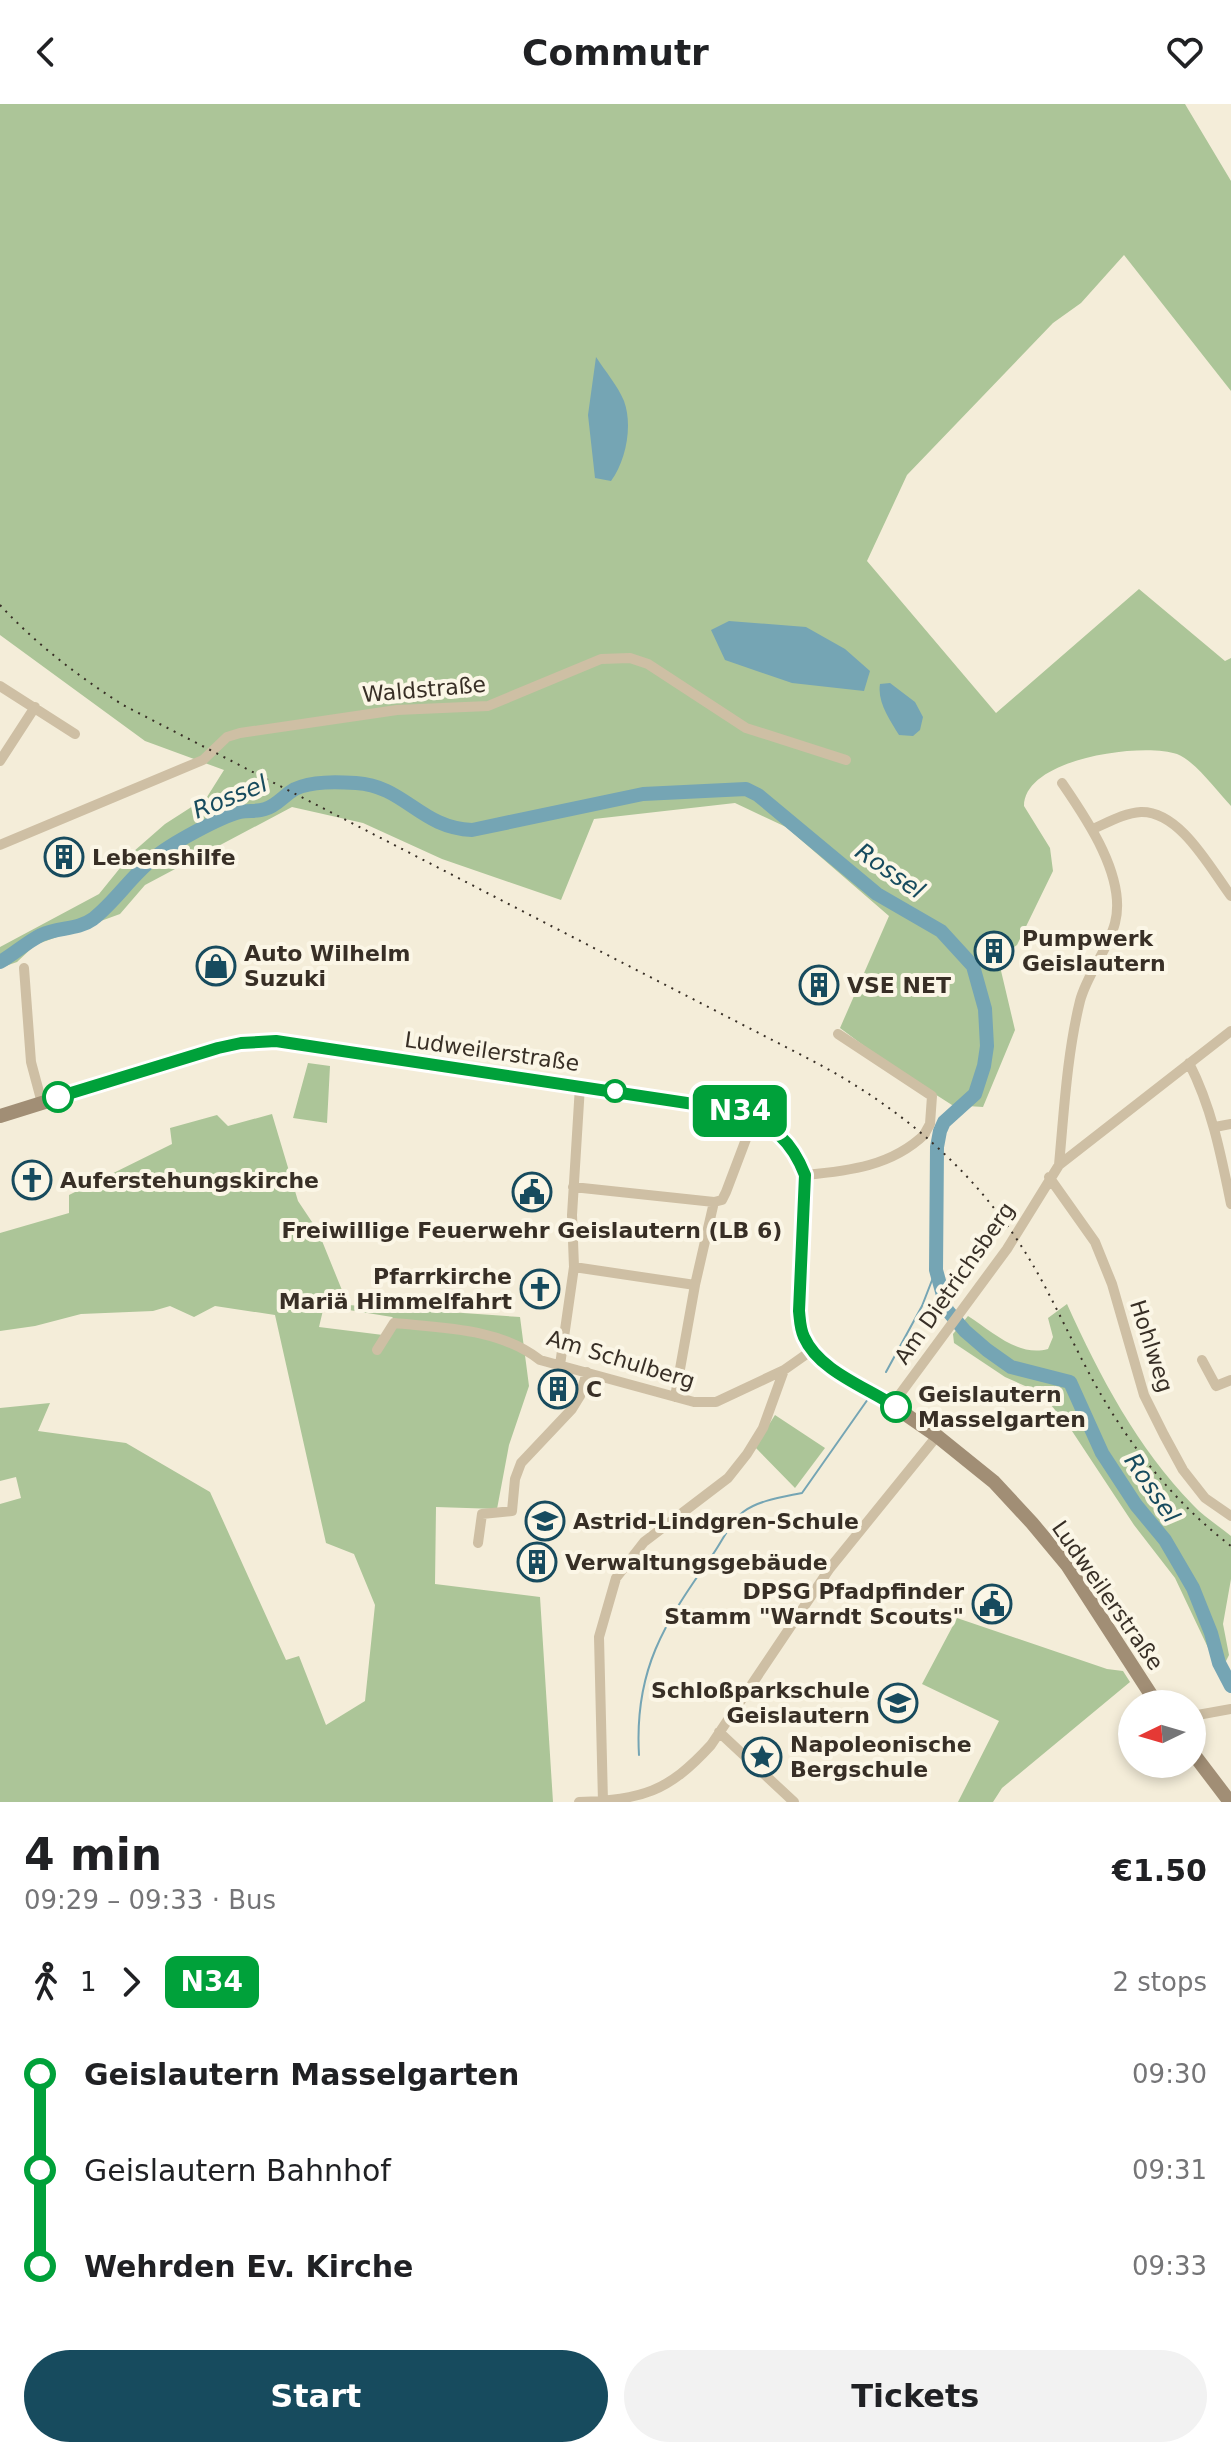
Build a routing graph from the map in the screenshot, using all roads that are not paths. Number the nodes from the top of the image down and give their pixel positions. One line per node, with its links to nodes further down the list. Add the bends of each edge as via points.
1 (0, 686): 2 (street)
2 (35, 707): 3 (street); 5 (street)
3 (75, 734)
4 (846, 760): 8 (street, Waldstraße, via 746,728 648,664 630,658 601,659 488,706 397,710 227,737 203,760)
5 (0, 761)
6 (1062, 783): 7 (street)
7 (1093, 829): 9 (street, via 1125,814 1157,813 1180,828); 20 (street, via 1115,889 1116,921 1081,998)
8 (0, 845)
9 (1231, 896)
10 (24, 968): 15 (street, via 31,1062)
11 (1231, 1031): 13 (street, Am Dietrichsberg)
12 (838, 1034): 21 (street, via 932,1096 930,1124 902,1153 883,1161)
13 (1189, 1063): 19 (street); 20 (street, Am Dietrichsberg)
14 (580, 1086): 15 (main road, Ludweilerstraße, via 263,1041 172,1060); 17 (main road, Ludweilerstraße, via 713,1106); 23 (street)
15 (42, 1103): 16 (main road, Ludweilerstraße)
16 (0, 1116)
17 (754, 1118): 21 (main road, Ludweilerstraße, via 784,1139); 24 (street, via 726,1192)
18 (1231, 1124): 19 (street)
19 (1215, 1127): 25 (street)
20 (1059, 1165): 22 (street, Am Dietrichsberg)
21 (805, 1175): 29 (main road, via 799,1311)
22 (1049, 1177): 36 (street, Am Dietrichsberg, via 1007,1249); 38 (street, Hohlweg, via 1095,1242 1144,1395 1164,1435 1205,1498)
23 (573, 1187): 24 (street); 26 (street)
24 (714, 1202): 27 (street)
25 (1231, 1204)
26 (574, 1267): 27 (street); 31 (street)
27 (695, 1285): 35 (street)
28 (377, 1350): 31 (street, Am Schulberg, via 394,1323 497,1337)
29 (811, 1351): 32 (street, Am Schulberg); 36 (main road, Ludweilerstraße)
30 (1202, 1360): 34 (street, via 1216,1386)
31 (560, 1365): 33 (street, Am Schulberg)
32 (784, 1370): 35 (street, Am Schulberg, via 716,1402); 47 (street, via 763,1428 728,1478 644,1542 616,1578 599,1637)
33 (587, 1372): 35 (street, Am Schulberg); 39 (street, via 572,1409 521,1463 512,1511 482,1514)
34 (1231, 1380)
35 (675, 1397)
36 (892, 1405): 37 (main road, Ludweilerstraße)
37 (937, 1436): 40 (main road, Ludweilerstraße, via 994,1482 1067,1565); 43 (street, via 830,1568)
38 (1231, 1516)
39 (478, 1543)
40 (1148, 1690)
41 (1231, 1709): 42 (street)
42 (1206, 1713)
43 (719, 1732): 47 (street, via 689,1768 665,1786); 48 (street)
44 (1206, 1773): 45 (main road)
45 (1224, 1800)
46 (579, 1802): 47 (street)
47 (603, 1802)
48 (794, 1802)

